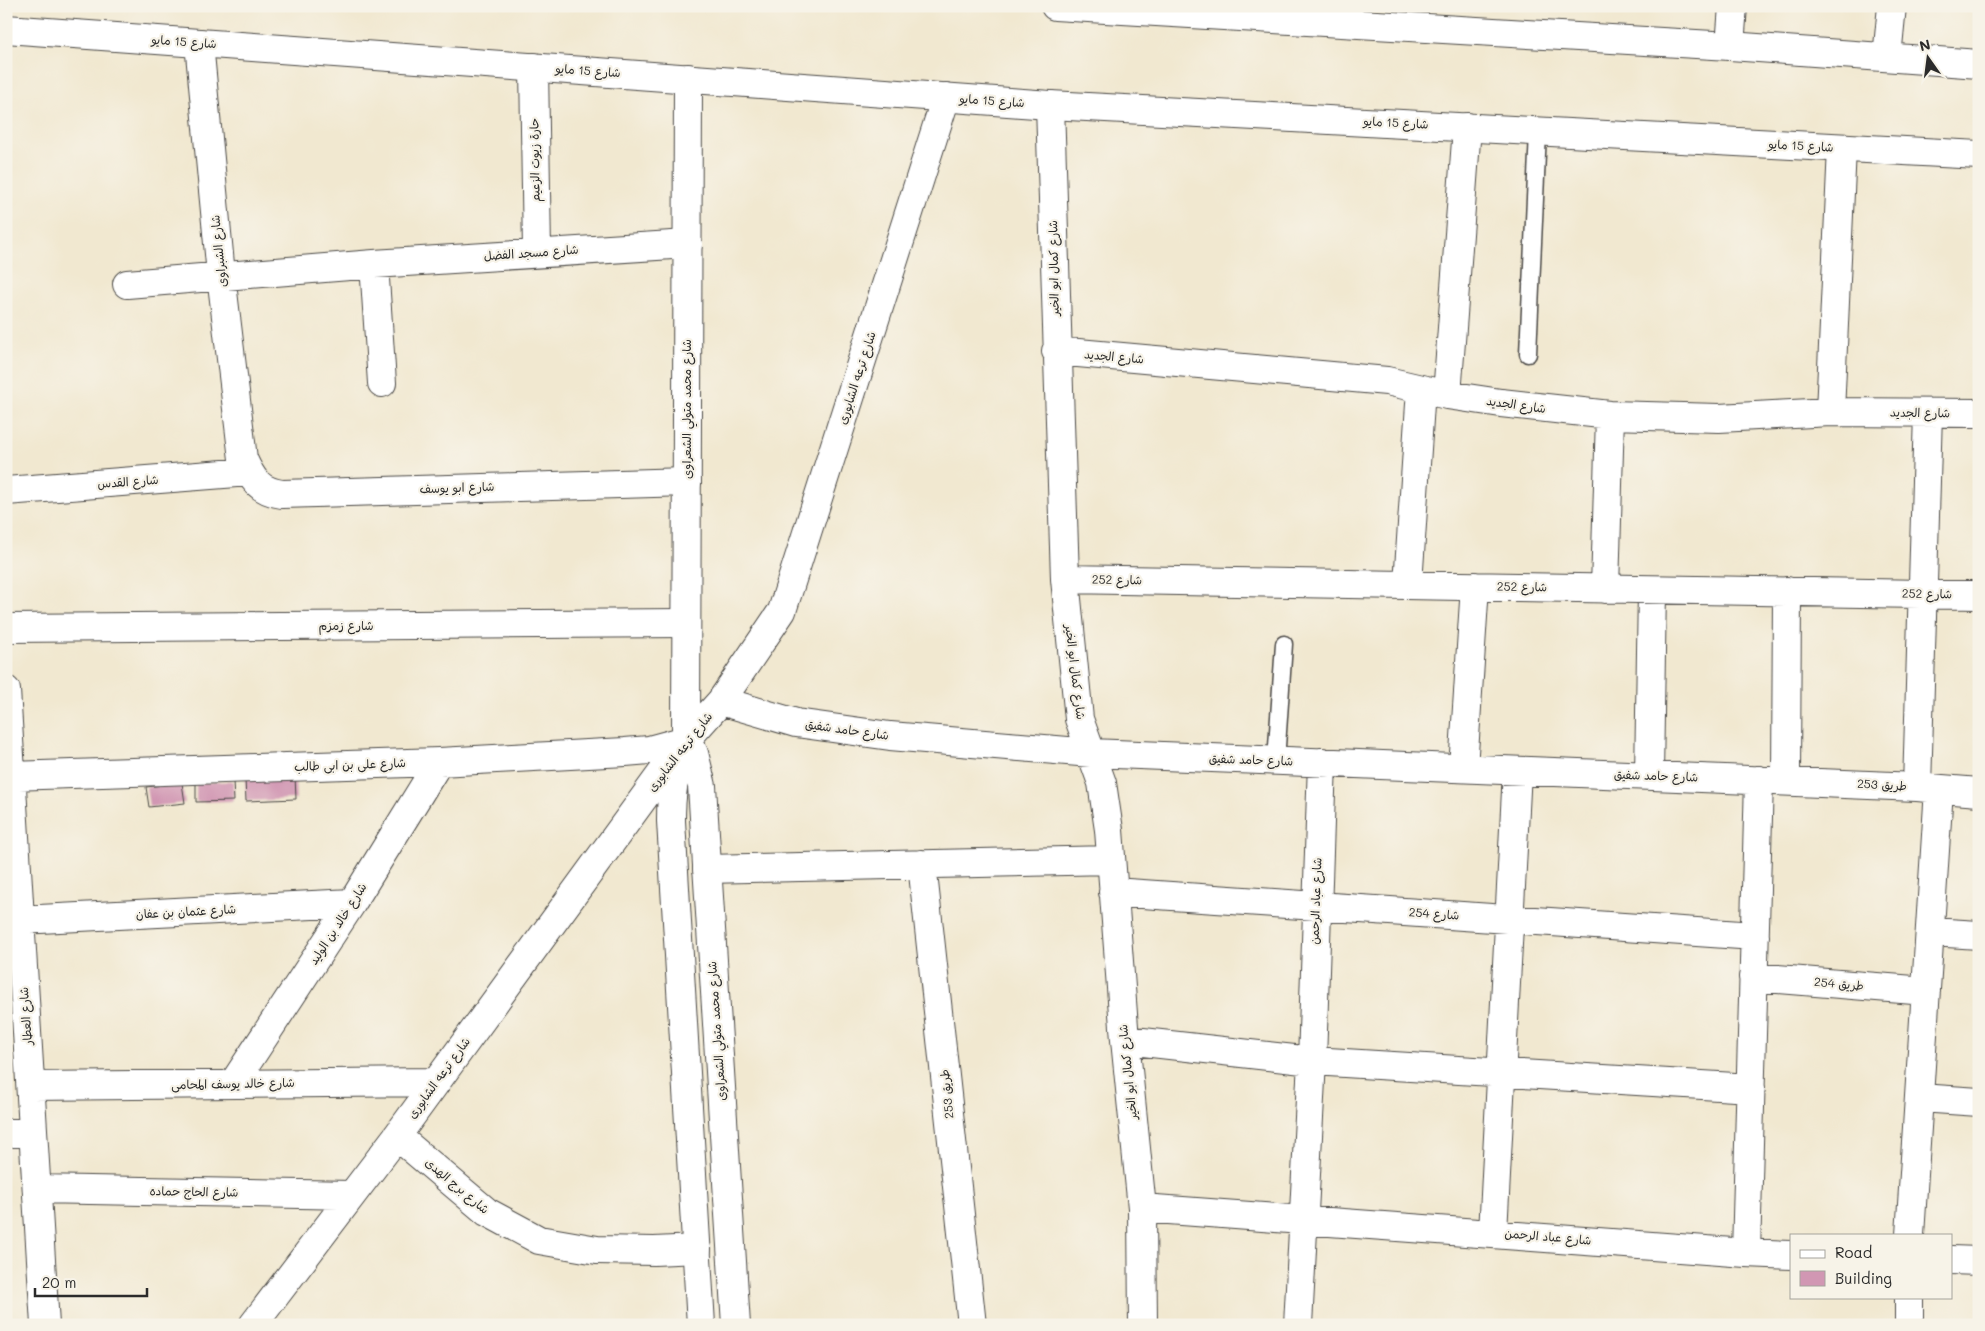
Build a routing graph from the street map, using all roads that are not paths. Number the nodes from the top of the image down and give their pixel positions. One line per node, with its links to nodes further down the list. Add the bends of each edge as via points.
1 (1055, 6): 4 (street)
2 (1733, 6): 7 (street)
3 (1892, 6): 8 (street)
4 (1271, 12): 7 (street)
5 (6, 29): 6 (street, شارع 15 مايو)
6 (199, 43): 10 (street, شارع 15 مايو); 21 (street, شارع الشبراوى)
7 (1730, 46): 8 (street)
8 (1887, 57): 9 (street)
9 (1979, 64)
10 (534, 67): 11 (street, شارع 15 مايو); 19 (street, حارة زيوت الزعيم)
11 (688, 78): 12 (street, شارع 15 مايو); 18 (street, شارع محمد متولي الشعراوى)
12 (946, 97): 13 (street, شارع 15 مايو); 47 (street, شارع ترعه الشابورى, via 782,611)
13 (1050, 105): 14 (street, شارع 15 مايو); 23 (street, شارع كمال ابو الخير)
14 (1467, 127): 15 (street, شارع 15 مايو); 27 (street)
15 (1538, 132): 16 (street, شارع 15 مايو); 24 (lane)
16 (1842, 148): 17 (street, شارع 15 مايو); 28 (street)
17 (1979, 155)
18 (688, 244): 19 (street, شارع مسجد الفضل); 33 (street, شارع محمد متولي الشعراوى)
19 (537, 252): 20 (street, شارع مسجد الفضل)
20 (374, 264): 21 (street, شارع مسجد الفضل); 25 (street)
21 (221, 275): 22 (street, شارع مسجد الفضل); 32 (street, شارع الشبراوى)
22 (127, 284)
23 (1056, 351): 26 (street, شارع الجديد, via 1387,381); 35 (street, شارع كمال ابو الخير)
24 (1528, 354)
25 (382, 383)
26 (1421, 389): 27 (street, شارع الجديد); 36 (street)
27 (1447, 395): 31 (street, شارع الجديد)
28 (1830, 412): 29 (street, شارع الجديد); 31 (street, شارع الجديد, via 1719,418)
29 (1928, 413): 30 (street, شارع الجديد); 41 (street)
30 (1979, 413)
31 (1610, 415): 38 (street)
32 (246, 466): 33 (street, شارع ابو يوسف, via 259,485 269,492 282,494); 34 (street, شارع القدس)
33 (687, 482): 43 (street, شارع محمد متولي الشعراوى)
34 (6, 491)
35 (1064, 579): 36 (street, شارع 252); 49 (street, شارع كمال ابو الخير, via 1080,719)
36 (1408, 584): 37 (street, شارع 252)
37 (1475, 586): 38 (street, شارع 252); 53 (street)
38 (1605, 589): 39 (street, شارع 252)
39 (1652, 590): 40 (street, شارع 252); 55 (street)
40 (1787, 591): 41 (street, شارع 252); 58 (street)
41 (1922, 594): 42 (street, شارع 252); 59 (street)
42 (1979, 595)
43 (686, 623): 44 (street, شارع زمزم); 48 (street, شارع محمد متولي الشعراوى)
44 (6, 628)
45 (1284, 644): 50 (lane)
46 (6, 690): 56 (street, شارع العطار)
47 (721, 701): 48 (street, شارع ترعه الشابورى); 49 (street, شارع حامد شفيق, via 796,722 890,736)
48 (686, 740): 51 (street, شارع على بن ابى طالب, via 649,750); 63 (street, شارع محمد متولي الشعراوى, via 694,753 702,786); 77 (street, شارع ترعه الشابورى); 92 (street, شارع محمد متولي الشعراوى, via 675,770 671,821)
49 (1091, 753): 50 (street, شارع حامد شفيق); 61 (street, شارع كمال ابو الخير, via 1102,783)
50 (1276, 761): 52 (street, شارع حامد شفيق)
51 (439, 762): 56 (street, شارع على بن ابى طالب); 65 (street, شارع خالد بن الوليد)
52 (1322, 762): 53 (street, شارع حامد شفيق); 66 (street, شارع عباد الرحمن)
53 (1463, 768): 54 (street, شارع حامد شفيق)
54 (1517, 770): 55 (street, شارع حامد شفيق); 68 (street)
55 (1649, 775): 57 (street, شارع حامد شفيق)
56 (12, 776): 67 (street, شارع العطار)
57 (1759, 780): 58 (street, شارع حامد شفيق); 71 (street)
58 (1786, 781): 59 (street, طريق 253)
59 (1928, 788): 60 (street, طريق 253); 69 (street)
60 (1979, 792)
61 (1111, 860): 62 (street); 64 (street, شارع كمال ابو الخير)
62 (922, 864): 63 (street); 102 (street, طريق 253)
63 (707, 869): 101 (street, شارع محمد متولي الشعراوى)
64 (1113, 892): 66 (street, شارع 254); 74 (street, شارع كمال ابو الخير)
65 (352, 903): 67 (street, شارع عثمان بن عفان); 78 (street, شارع خالد بن الوليد)
66 (1316, 906): 68 (street, شارع 254); 75 (street, شارع عباد الرحمن)
67 (20, 920): 79 (street, شارع العطار)
68 (1510, 920): 71 (street, شارع 254); 76 (street)
69 (1931, 932): 70 (street); 73 (street)
70 (1979, 935)
71 (1755, 936): 72 (street)
72 (1753, 977): 73 (street, طريق 254); 80 (street)
73 (1926, 991): 81 (street)
74 (1125, 1040): 75 (street); 88 (street, شارع كمال ابو الخير)
75 (1312, 1061): 76 (street); 89 (street, شارع عباد الرحمن)
76 (1502, 1073): 80 (street); 90 (street)
77 (436, 1082): 78 (street, شارع خالد يوسف المحامى); 85 (street, شارع ترعه الشابورى)
78 (233, 1084): 79 (street, شارع خالد يوسف المحامى)
79 (30, 1086): 84 (street, شارع العطار)
80 (1751, 1088): 93 (street)
81 (1920, 1098): 82 (street); 91 (street)
82 (1979, 1102)
83 (6, 1133): 84 (street)
84 (33, 1133): 86 (street, شارع العطار)
85 (396, 1136): 87 (street, شارع ترعه الشابورى); 92 (street, شارع برج الهدى, via 487,1212 539,1240 597,1250)
86 (37, 1189): 87 (street, شارع الحاج حماده); 98 (street, شارع العطار)
87 (352, 1195): 99 (street, شارع ترعه الشابورى)
88 (1142, 1208): 89 (street, شارع عباد الرحمن); 103 (street, شارع كمال ابو الخير)
89 (1304, 1220): 90 (street, شارع عباد الرحمن); 104 (street, شارع عباد الرحمن)
90 (1493, 1233): 93 (street, شارع عباد الرحمن)
91 (1910, 1234)
92 (697, 1249): 100 (street, شارع محمد متولي الشعراوى)
93 (1746, 1253): 94 (street, شارع عباد الرحمن)
94 (1790, 1255)
95 (1952, 1260): 96 (street)
96 (1979, 1261)
97 (1909, 1298): 105 (street)
98 (45, 1325)
99 (253, 1325)
100 (701, 1325)
101 (736, 1325)
102 (972, 1325)
103 (1143, 1325)
104 (1298, 1325)
105 (1909, 1325)

